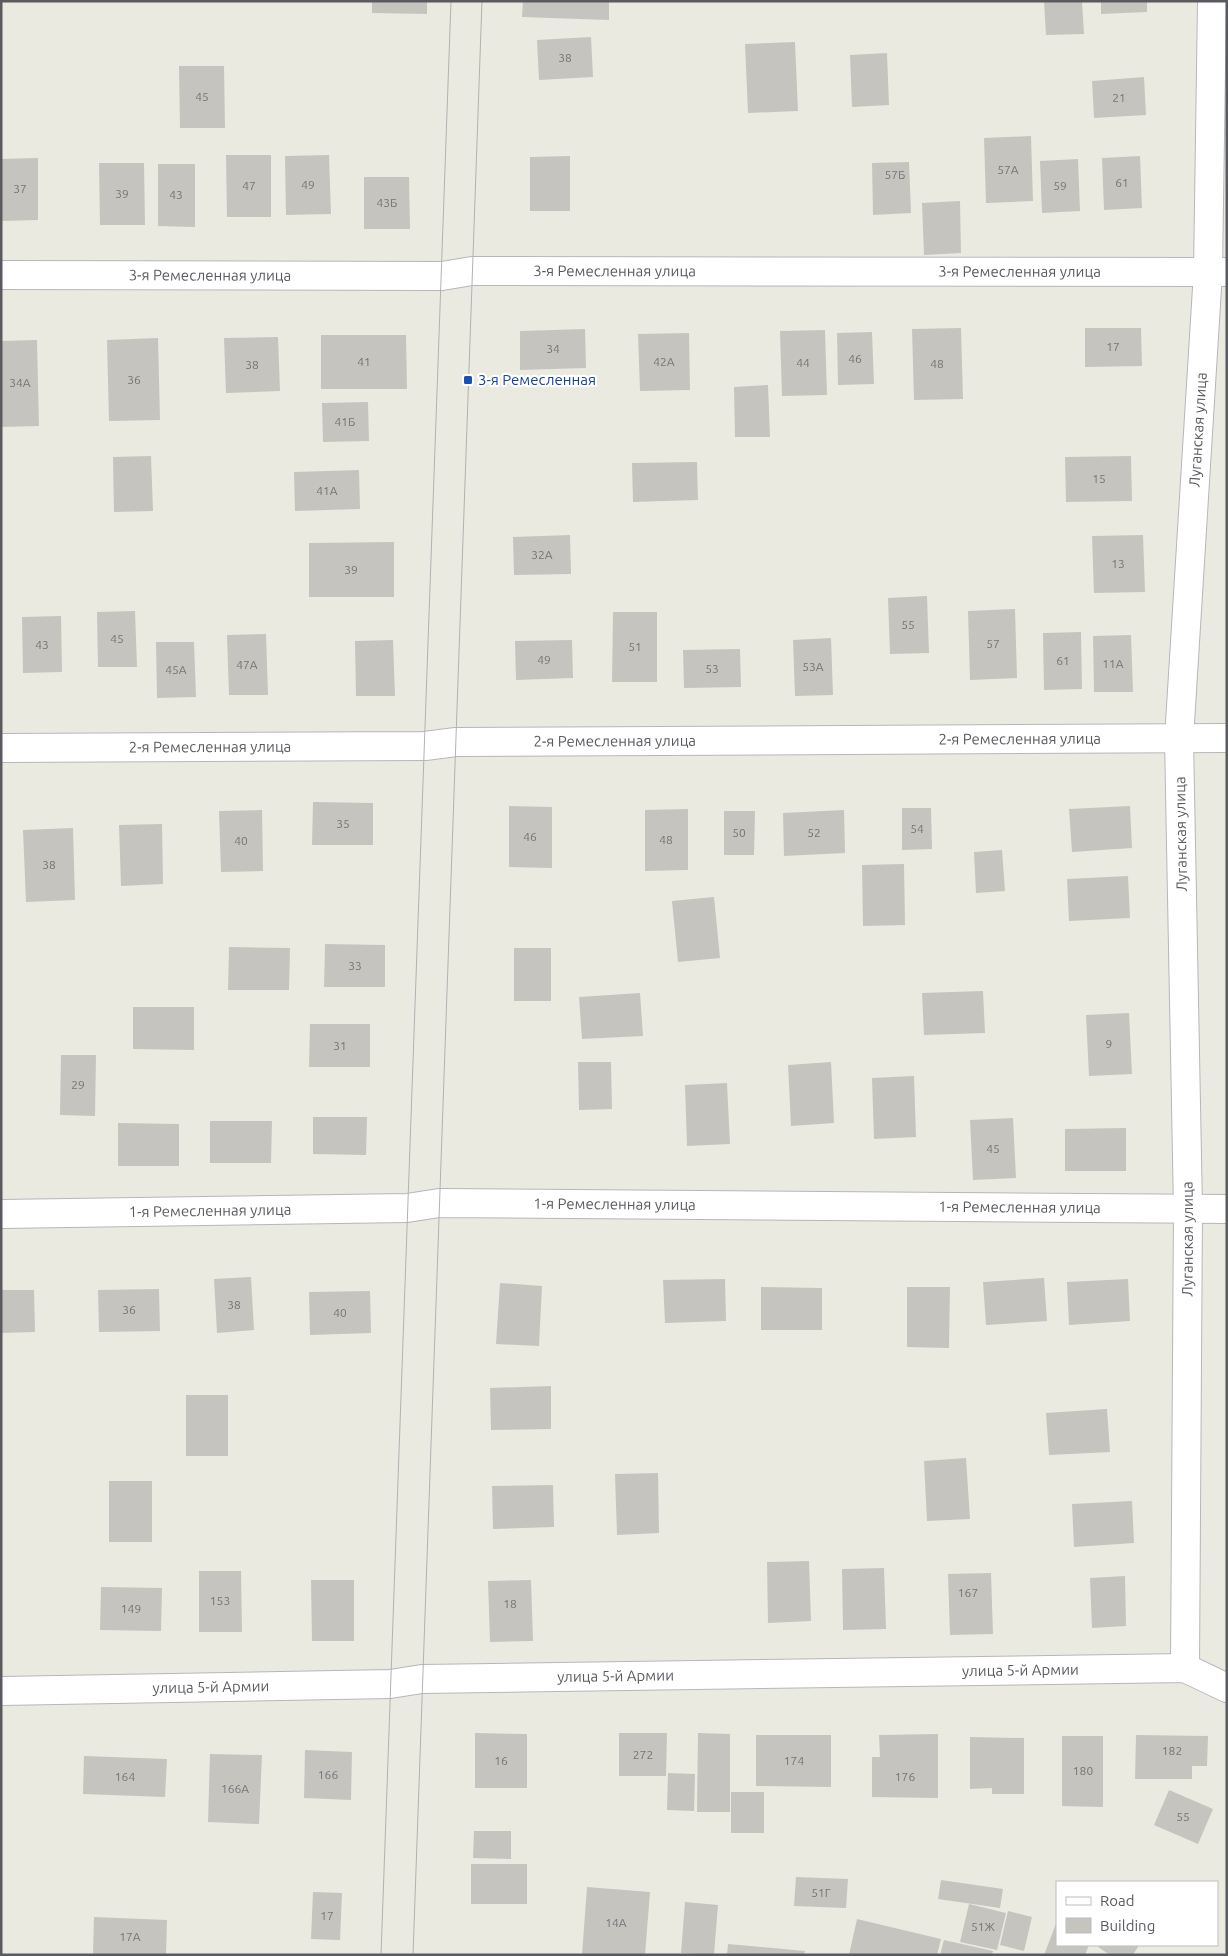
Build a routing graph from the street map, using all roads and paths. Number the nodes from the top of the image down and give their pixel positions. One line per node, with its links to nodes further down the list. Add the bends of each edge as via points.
1 (1212, 1): 2 (street, Луганская улица)
2 (1217, 272): 3 (street, 3-я Ремесленная улица, via 472,271 442,276); 5 (street, Луганская улица)
3 (1, 275)
4 (1227, 738): 5 (street, 2-я Ремесленная улица)
5 (1179, 739): 6 (street, 2-я Ремесленная улица, via 456,742 425,746); 7 (street, Луганская улица)
6 (1, 748)
7 (1188, 1209): 8 (street, 1-я Ремесленная улица); 9 (street, 1-я Ремесленная улица, via 439,1204 407,1208); 10 (street, Луганская улица)
8 (1227, 1209)
9 (1, 1214)
10 (1185, 1668): 11 (street, улица 5-й Армии); 12 (street, улица 5-й Армии, via 422,1679 390,1684)
11 (1227, 1688)
12 (1, 1690)

